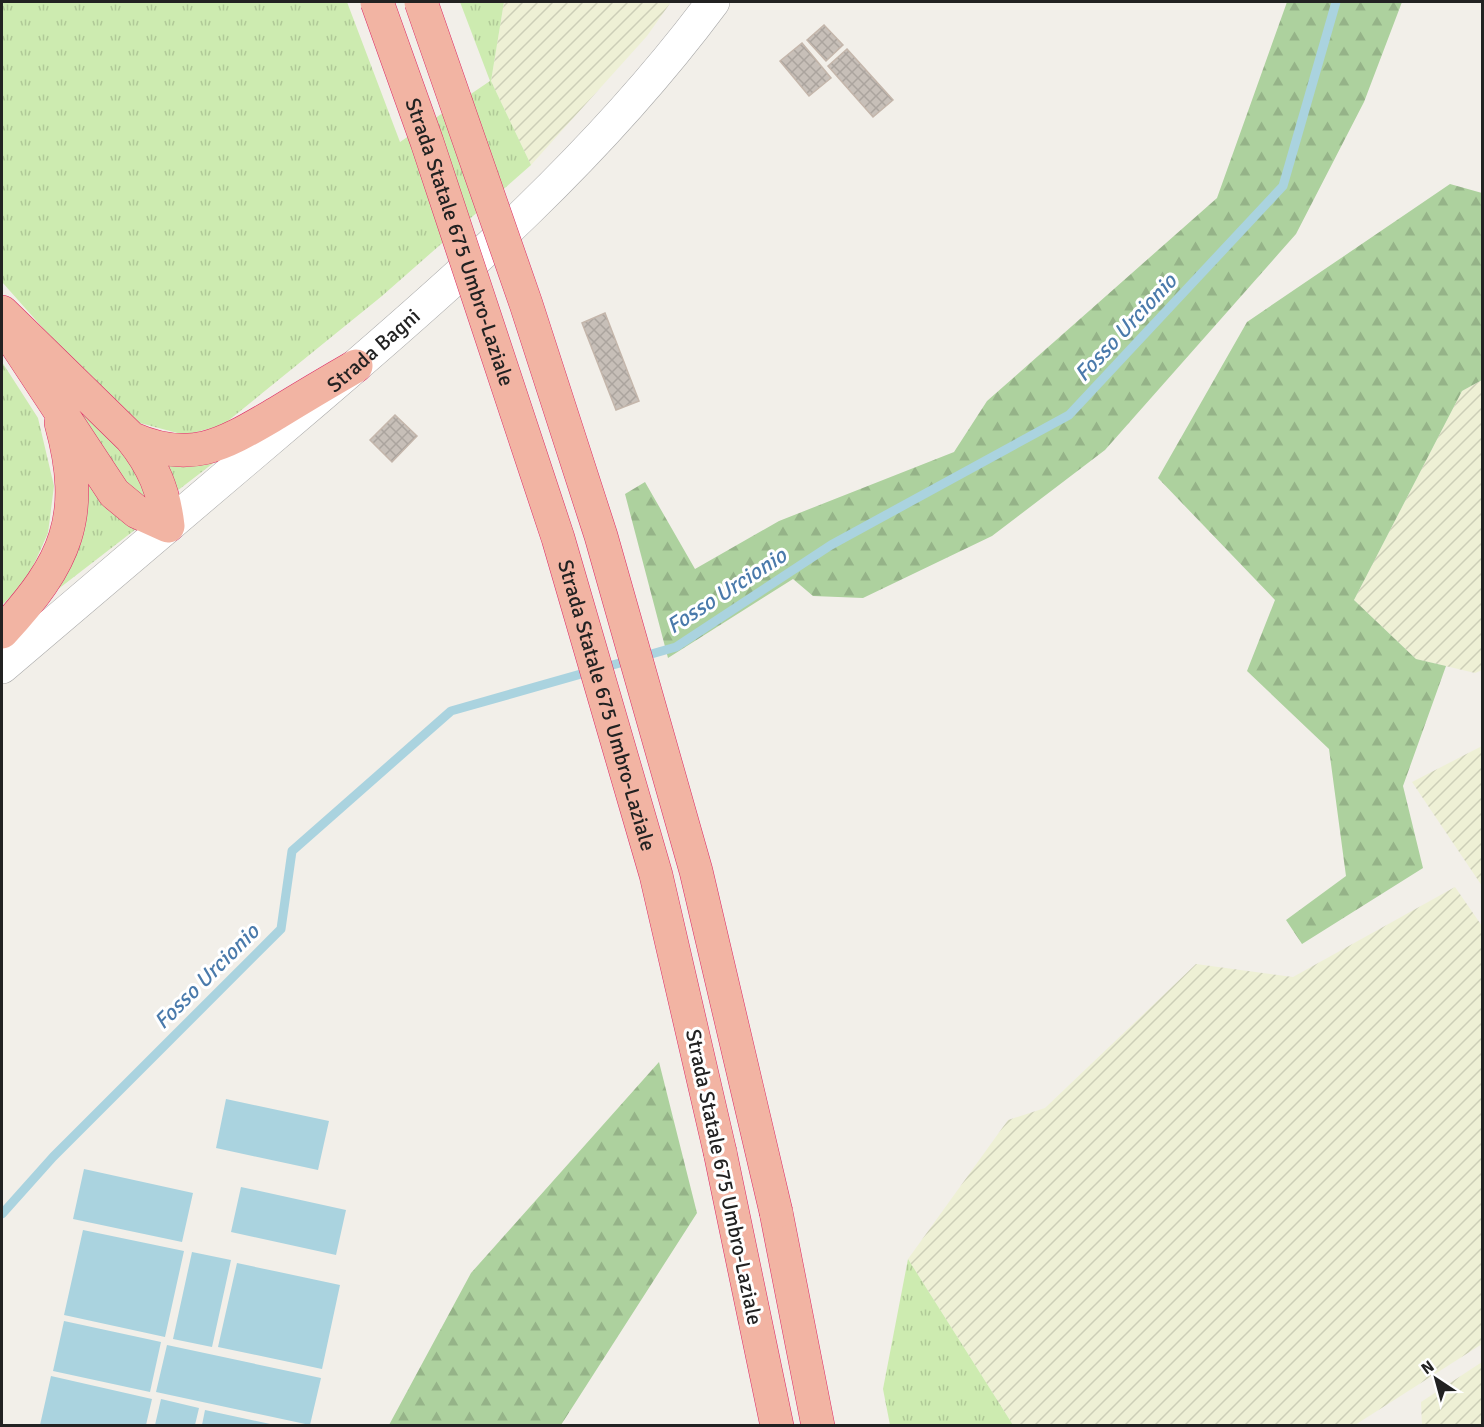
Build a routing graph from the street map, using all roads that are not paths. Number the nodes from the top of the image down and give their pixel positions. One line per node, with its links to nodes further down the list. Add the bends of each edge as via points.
1 (377, 2): 12 (highway, Strada Statale 675 Umbro-Laziale, bridge, via 558,538 656,875)
2 (421, 2): 13 (highway, Strada Statale 675 Umbro-Laziale, bridge, via 601,536 696,871 776,1212)
3 (713, 2): 6 (street, Strada Bagni, via 668,62 556,186)
4 (2, 312): 8 (highway)
5 (2, 323): 7 (highway)
6 (356, 366): 8 (highway, via 215,447 167,451); 9 (street, Strada Bagni)
7 (57, 409): 9 (highway, via 114,493 137,512); 10 (highway, via 70,481 67,537 44,583)
8 (131, 438): 9 (highway, via 162,491)
9 (168, 526): 11 (street, Strada Bagni)
10 (2, 632)
11 (2, 667)
12 (777, 1425)
13 (818, 1425)

